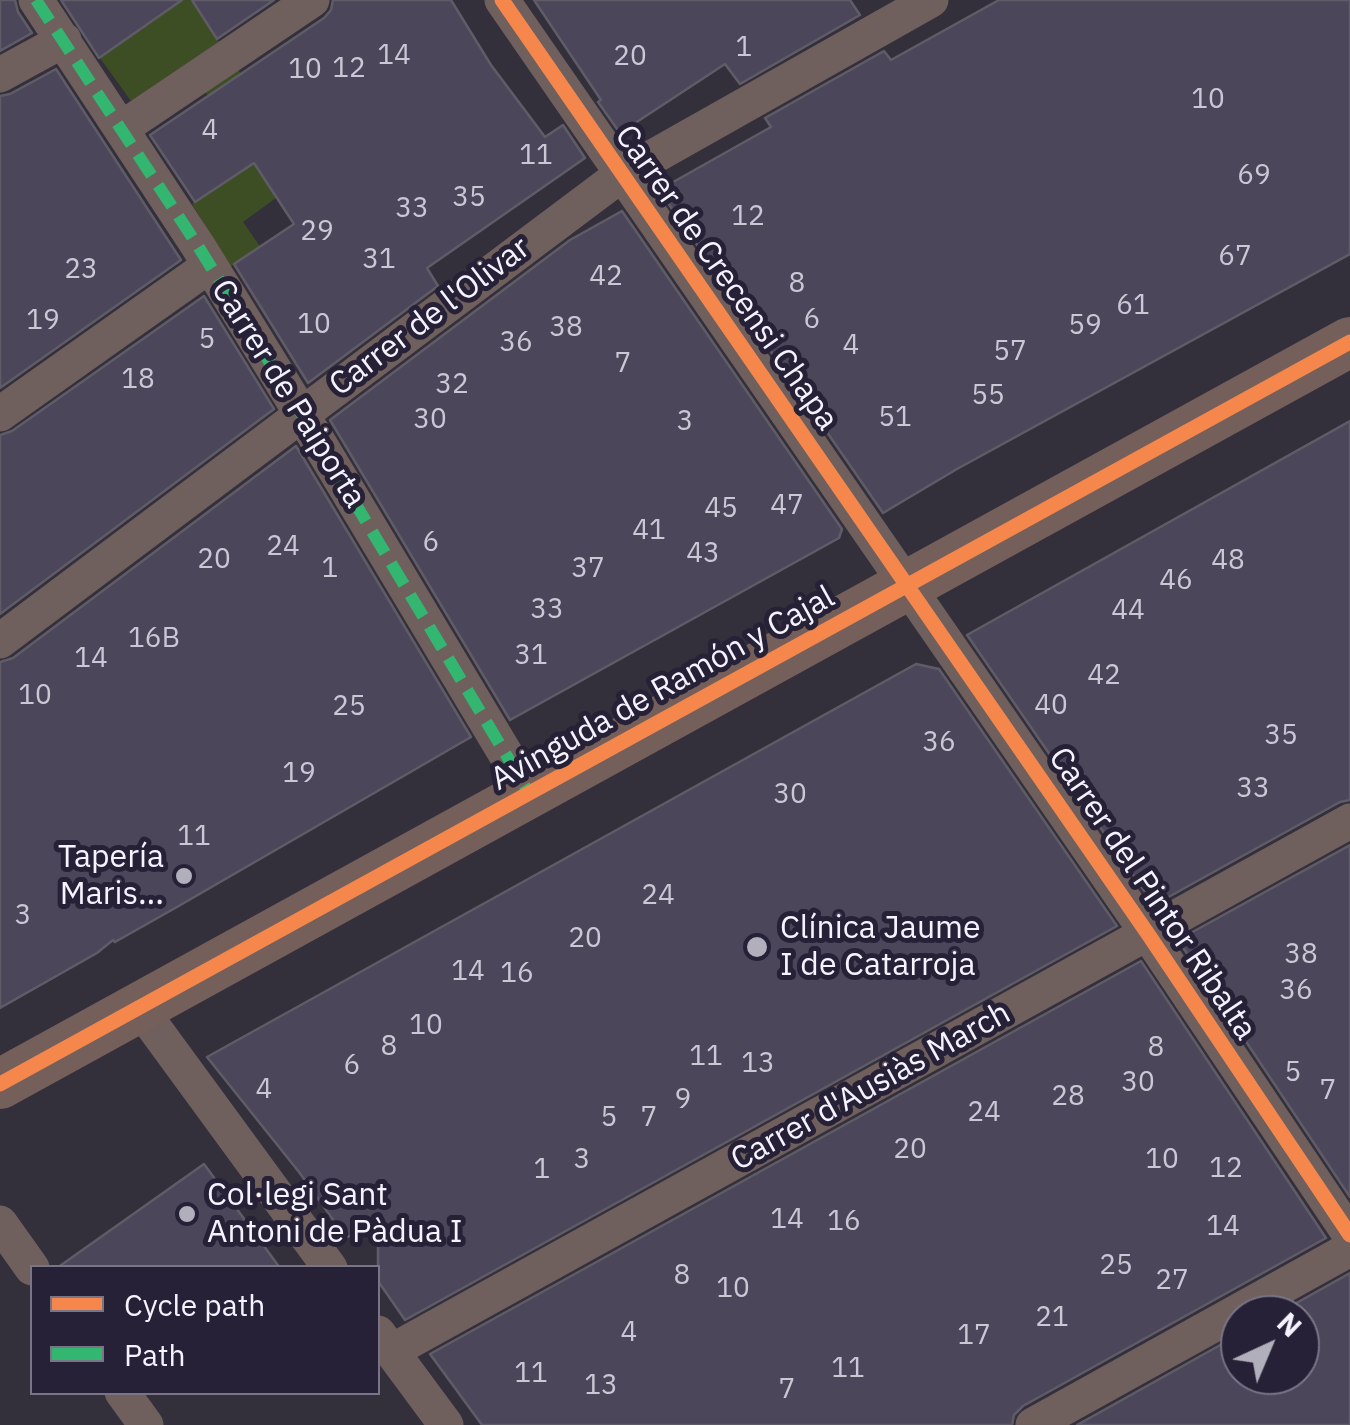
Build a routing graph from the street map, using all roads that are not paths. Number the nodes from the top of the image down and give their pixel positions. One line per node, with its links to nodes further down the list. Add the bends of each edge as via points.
1 (36, 0): 6 (street, Carrer de Paiporta)
2 (312, 0): 8 (street)
3 (502, 0): 9 (street, Carrer de Crecensi Chapa)
4 (931, 0): 5 (street, Carrer de l'Olivar)
5 (885, 11): 9 (street, Carrer de l'Olivar)
6 (64, 40): 7 (street); 8 (street, Carrer de Paiporta)
7 (0, 75)
8 (122, 128): 10 (street, Carrer de Paiporta)
9 (621, 174): 12 (street, Carrer de l'Olivar); 14 (street, Carrer de Crecensi Chapa)
10 (209, 266): 12 (street, Carrer de Paiporta); 13 (street)
11 (1350, 342): 14 (street, Avinguda de Ramón y Cajal)
12 (301, 413): 15 (street, Carrer de l'Olivar); 16 (street, Carrer de Paiporta)
13 (0, 414)
14 (907, 586): 16 (street, Avinguda de Ramón y Cajal); 18 (street, Carrer del Pintor Ribalta)
15 (0, 641)
16 (530, 794): 19 (street, Avinguda de Ramón y Cajal)
17 (1350, 822): 18 (street, Carrer d'Ausiàs March)
18 (1148, 934): 22 (street, Carrer del Pintor Ribalta); 26 (street, Carrer d'Ausiàs March)
19 (139, 1007): 20 (street, Avinguda de Ramón y Cajal); 25 (street)
20 (0, 1083)
21 (0, 1224): 24 (street)
22 (1350, 1235)
23 (1350, 1248): 30 (street)
24 (30, 1265)
25 (328, 1265)
26 (384, 1342): 29 (street)
27 (124, 1395): 28 (street)
28 (146, 1425)
29 (446, 1425)
30 (1033, 1425)

